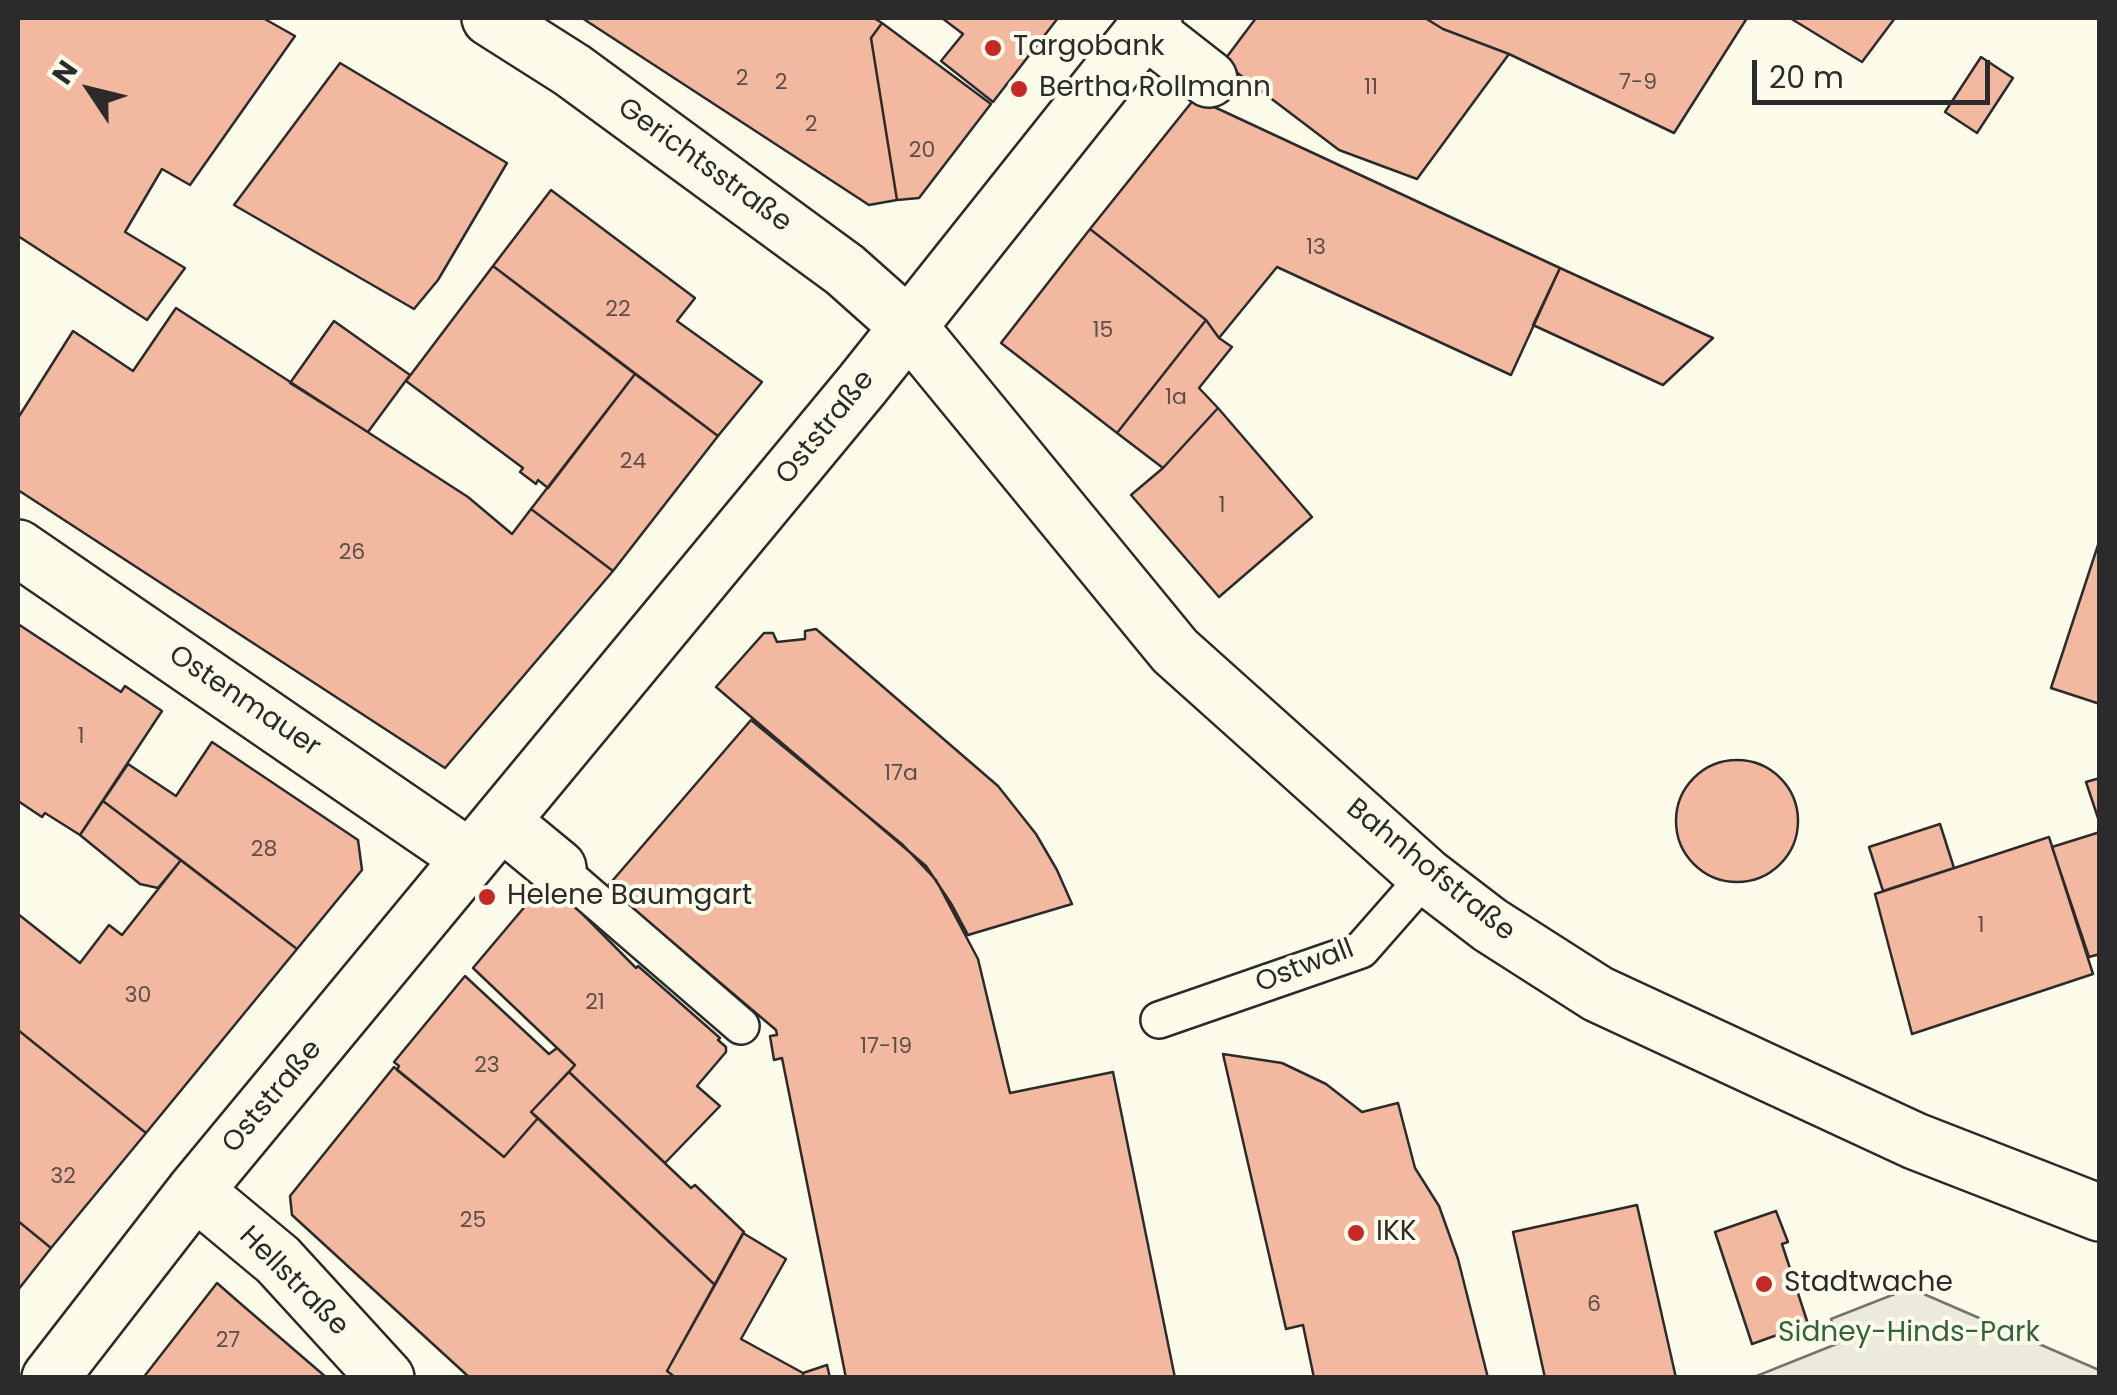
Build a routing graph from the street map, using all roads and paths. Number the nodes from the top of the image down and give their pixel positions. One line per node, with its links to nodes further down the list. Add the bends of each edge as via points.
1 (490, 18): 4 (street, Gerichtsstraße, via 572,70 845,270)
2 (1149, 24): 3 (street, Oststraße); 4 (street, Oststraße)
3 (1210, 79)
4 (909, 328): 6 (street, Oststraße); 8 (street, Bahnhofstraße, via 1175,651)
5 (18, 548): 6 (street, Ostenmauer, via 370,788)
6 (485, 839): 7 (street); 11 (street, Oststraße)
7 (558, 868): 10 (lane)
8 (1426, 876): 9 (lane, Ostwall, via 1360,950); 12 (street, Bahnhofstraße, via 1598,994 1915,1142)
9 (1159, 1020)
10 (741, 1026)
11 (195, 1191): 13 (street, Oststraße); 14 (street, Hellstraße, via 278,1260)
12 (2100, 1213)
13 (50, 1378)
14 (386, 1378)

